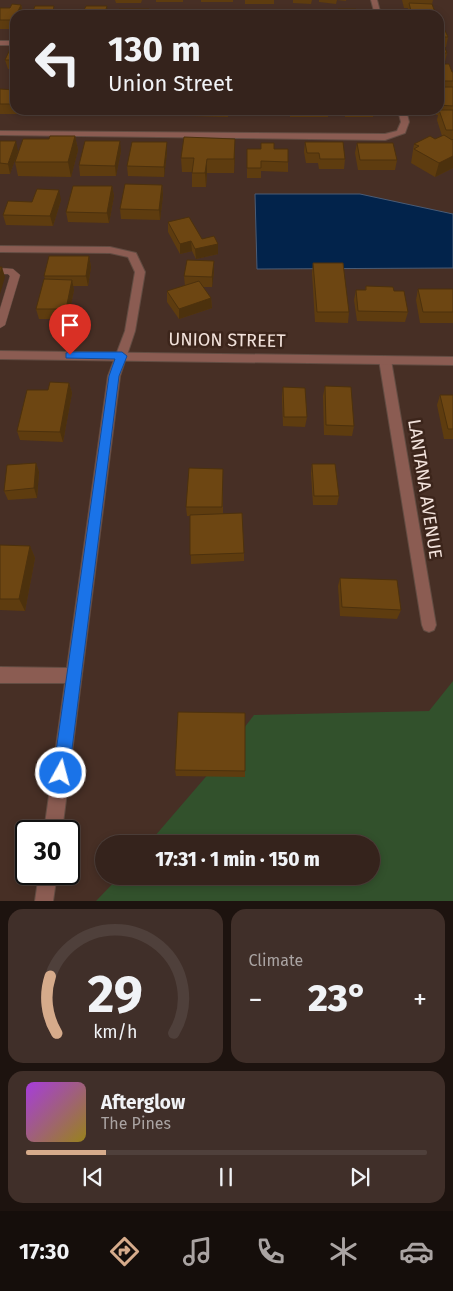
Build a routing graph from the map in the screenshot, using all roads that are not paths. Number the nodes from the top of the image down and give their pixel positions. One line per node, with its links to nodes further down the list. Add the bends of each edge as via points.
1 (403, 115): 2 (street, via 405,122 401,133 385,137)
2 (0, 132)
3 (0, 249): 7 (street, via 110,250 132,255 140,272 130,331)
4 (0, 271): 5 (lane, via 10,271 15,275)
5 (1, 319)
6 (0, 355): 7 (street, UNION STREET)
7 (122, 356): 8 (street, UNION STREET); 12 (street, via 114,376)
8 (385, 360): 9 (street, UNION STREET); 10 (street, LANTANA AVENUE)
9 (453, 361)
10 (428, 625)
11 (0, 674): 12 (street)
12 (74, 676): 13 (street)
13 (54, 820)
14 (46, 885): 15 (street)
15 (44, 901)

